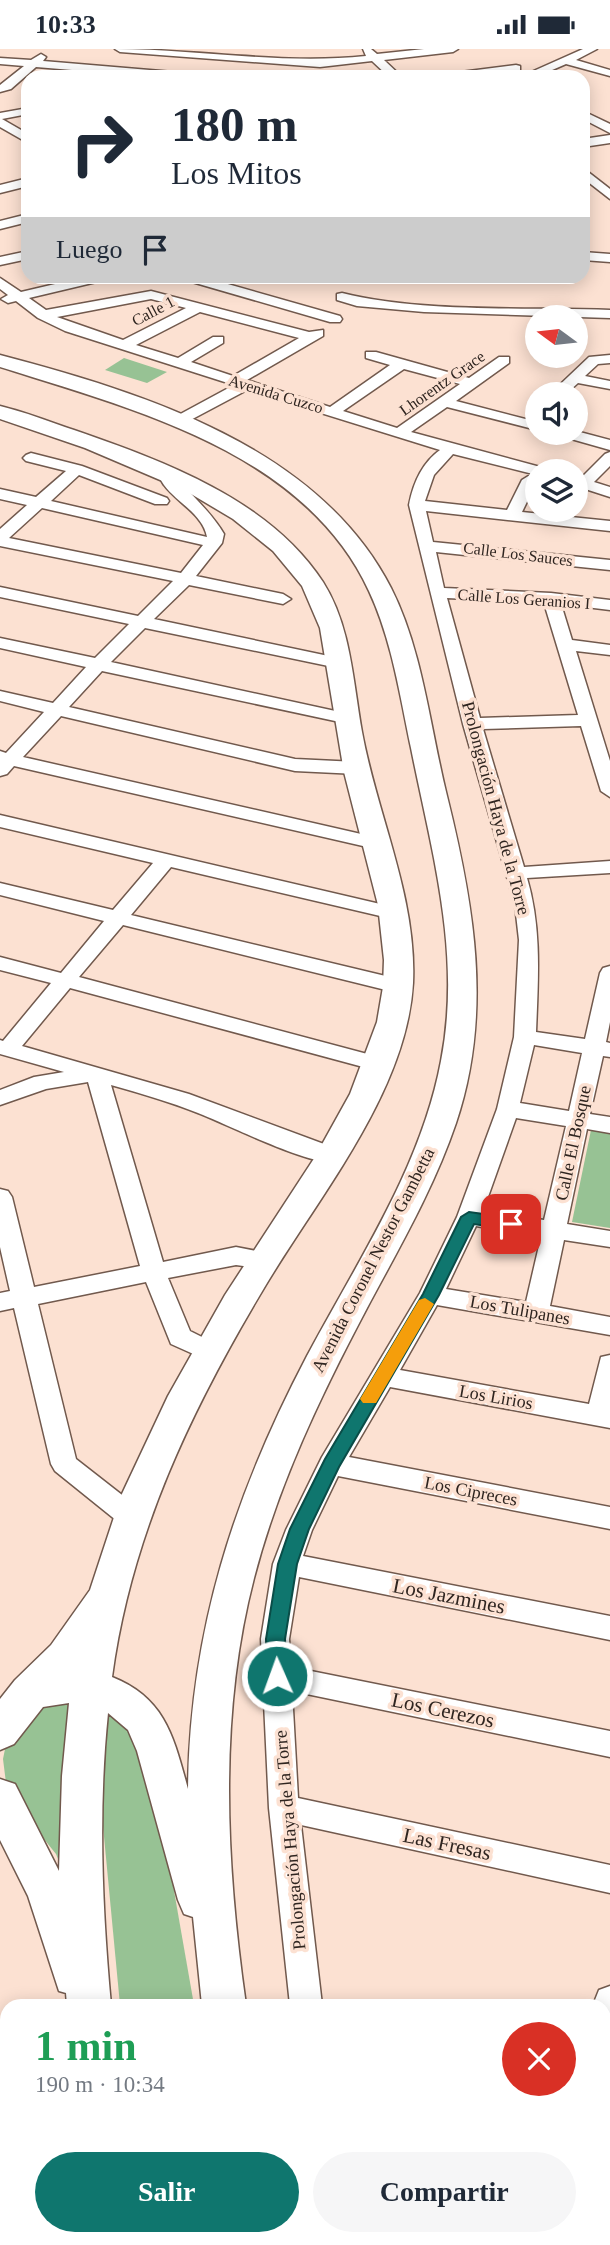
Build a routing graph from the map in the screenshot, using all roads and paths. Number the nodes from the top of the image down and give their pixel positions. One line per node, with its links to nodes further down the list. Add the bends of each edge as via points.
1 (49, 49): 11 (street)
2 (120, 49): 6 (street)
3 (365, 49): 8 (street)
4 (592, 49): 10 (street)
5 (437, 50): 7 (street); 8 (street)
6 (202, 52): 12 (street, via 304,64); 16 (street)
7 (451, 54)
8 (375, 58): 12 (street); 18 (street)
9 (0, 61): 11 (street)
10 (568, 61): 21 (street); 22 (street)
11 (33, 63): 13 (street); 14 (street)
12 (335, 63): 17 (street)
13 (89, 68): 15 (street)
14 (25, 70)
15 (112, 70)
16 (187, 70)
17 (332, 70)
18 (388, 70)
19 (463, 70): 20 (street, via 513,64)
20 (519, 70)
21 (544, 70)
22 (610, 73)
23 (21, 74): 24 (street)
24 (0, 89)
25 (0, 105): 26 (street)
26 (6, 115)
27 (590, 118): 29 (street)
28 (0, 122): 30 (street)
29 (610, 129)
30 (21, 135)
31 (610, 139): 32 (street)
32 (590, 142)
33 (590, 177): 36 (street)
34 (21, 184): 35 (street)
35 (0, 188)
36 (607, 189)
37 (21, 220): 38 (street)
38 (0, 225)
39 (21, 256): 42 (street)
40 (590, 257): 41 (street)
41 (610, 258)
42 (0, 261)
43 (0, 282): 46 (street, Avenida Cuzco)
44 (68, 284): 46 (street)
45 (228, 284): 50 (street)
46 (8, 297): 49 (street, Avenida Cuzco); 53 (street, Avenida Cuzco, via 29,317 56,330)
47 (199, 307): 49 (street, via 151,295); 51 (street); 53 (street, Calle 1)
48 (610, 314): 50 (street, via 349,300)
49 (43, 315): 53 (street, Avenida Cuzco)
50 (335, 319): 51 (street)
51 (310, 337): 62 (street)
52 (218, 340): 58 (street)
53 (123, 346): 58 (street, Avenida Cuzco)
54 (371, 355): 59 (street)
55 (605, 358): 60 (street)
56 (504, 360): 63 (street, Lhorentz Grace)
57 (0, 361): 68 (highway, Avenida Coronel Nestor Gambetta)
58 (178, 363): 62 (street, Avenida Cuzco)
59 (401, 364): 63 (street); 67 (street)
60 (576, 378): 61 (street); 64 (street)
61 (571, 382)
62 (240, 383): 67 (street, Avenida Cuzco); 68 (street)
63 (471, 383): 65 (street, Lhorentz Grace)
64 (610, 386)
65 (444, 402): 69 (street); 70 (street, Lhorentz Grace)
66 (0, 412): 77 (highway)
67 (332, 412): 70 (street, Avenida Cuzco)
68 (178, 421): 165 (highway, Avenida Coronel Nestor Gambetta, via 239,450 297,489 332,520 370,569 399,641 449,852 464,963 459,1057 427,1159 295,1413 260,1495 236,1572 211,1700 207,1819)
69 (525, 423)
70 (400, 433): 73 (street, Avenida Cuzco)
71 (588, 439): 72 (street)
72 (610, 445)
73 (438, 448): 78 (street, Avenida Cuzco); 88 (street)
74 (610, 457): 79 (street)
75 (31, 458): 76 (street)
76 (77, 469): 86 (street); 87 (street)
77 (164, 470): 92 (street, via 171,484 212,527); 105 (highway, via 222,502 295,563 326,607)
78 (525, 474)
79 (588, 476)
80 (588, 487): 82 (street)
81 (588, 490): 85 (street)
82 (610, 492)
83 (0, 493): 87 (street)
84 (525, 494): 89 (street)
85 (610, 500)
86 (161, 501)
87 (40, 503): 91 (street); 92 (street)
88 (417, 505): 89 (street); 93 (street, Prolongación Haya de la Torre)
89 (512, 515): 90 (street)
90 (610, 526)
91 (0, 539): 95 (street)
92 (214, 543): 95 (street)
93 (426, 546): 94 (street, Calle Los Sauces); 97 (street, Prolongación Haya de la Torre)
94 (610, 565)
95 (185, 579): 99 (street); 101 (street)
96 (0, 592): 101 (street)
97 (437, 593): 98 (street, Calle Los Geranios I); 111 (street, Prolongación Haya de la Torre)
98 (551, 598): 100 (street, Calle Los Geranios I); 103 (street)
99 (283, 599)
100 (610, 605)
101 (140, 622): 105 (street); 106 (street)
102 (0, 643): 106 (street)
103 (563, 644): 104 (street); 110 (street)
104 (610, 650)
105 (338, 663): 109 (highway)
106 (98, 665): 108 (street); 109 (street)
107 (0, 697): 108 (street)
108 (56, 710): 112 (street); 113 (street, via 295,765)
109 (349, 719): 113 (highway)
110 (587, 720): 111 (street); 114 (street)
111 (472, 724): 119 (street, Prolongación Haya de la Torre)
112 (3, 762): 116 (street)
113 (357, 768): 116 (highway)
114 (610, 791)
115 (0, 821): 117 (street)
116 (376, 843): 121 (highway)
117 (166, 860): 121 (street); 122 (street)
118 (610, 867): 119 (street)
119 (516, 873): 127 (street, Prolongación Haya de la Torre, via 529,940)
120 (0, 888): 122 (street)
121 (393, 913): 126 (highway)
122 (118, 919): 125 (street); 126 (street)
123 (0, 963): 125 (street)
124 (609, 980): 129 (street, Calle El Bosque)
125 (67, 981): 128 (street); 130 (street)
126 (398, 986): 130 (highway)
127 (525, 1037): 129 (street); 133 (street, Prolongación Haya de la Torre)
128 (4, 1048): 131 (street)
129 (602, 1049): 134 (street, Calle El Bosque)
130 (378, 1064): 136 (highway)
131 (97, 1074): 132 (street, via 42,1082); 136 (street, via 206,1108 292,1145); 142 (street)
132 (0, 1098)
133 (508, 1109): 134 (street); 138 (street, Prolongación Haya de la Torre)
134 (578, 1120): 135 (street); 139 (street, Calle El Bosque)
135 (610, 1125)
136 (332, 1156): 141 (highway)
137 (0, 1197): 144 (street)
138 (469, 1217): 139 (street); 143 (street, Prolongación Haya de la Torre)
139 (554, 1231): 140 (street); 145 (street, Calle El Bosque)
140 (610, 1240)
141 (264, 1260): 142 (street, via 236,1256); 147 (highway)
142 (153, 1271): 144 (street); 147 (street, via 180,1337)
143 (431, 1295): 145 (street, Los Tulipanes); 149 (street, Prolongación Haya de la Torre)
144 (12, 1299): 152 (street, via 64,1465)
145 (536, 1313): 146 (street, Los Tulipanes)
146 (610, 1326)
147 (209, 1352): 152 (highway)
148 (610, 1364): 150 (street)
149 (382, 1376): 150 (street, Los Lirios); 151 (street, Prolongación Haya de la Torre)
150 (605, 1417)
151 (331, 1464): 153 (street, Los Cipreces); 154 (street, Prolongación Haya de la Torre)
152 (131, 1517): 155 (highway)
153 (610, 1518)
154 (287, 1564): 156 (street, Los Jazmines); 157 (street, Prolongación Haya de la Torre, via 275,1639)
155 (111, 1582): 158 (highway); 159 (highway, via 92,1621)
156 (610, 1628)
157 (277, 1676): 161 (street, Los Cerezos); 163 (street, Prolongación Haya de la Torre)
158 (92, 1687): 159 (highway); 165 (highway, via 118,1697 143,1719 157,1752); 167 (highway, via 79,1856)
159 (29, 1692): 160 (highway)
160 (0, 1731)
161 (610, 1744)
162 (0, 1797): 166 (highway, via 48,1893)
163 (284, 1808): 164 (street, Las Fresas); 168 (street, Prolongación Haya de la Torre)
164 (610, 1879)
165 (221, 1989)
166 (81, 1999)
167 (89, 1999)
168 (305, 1999)

